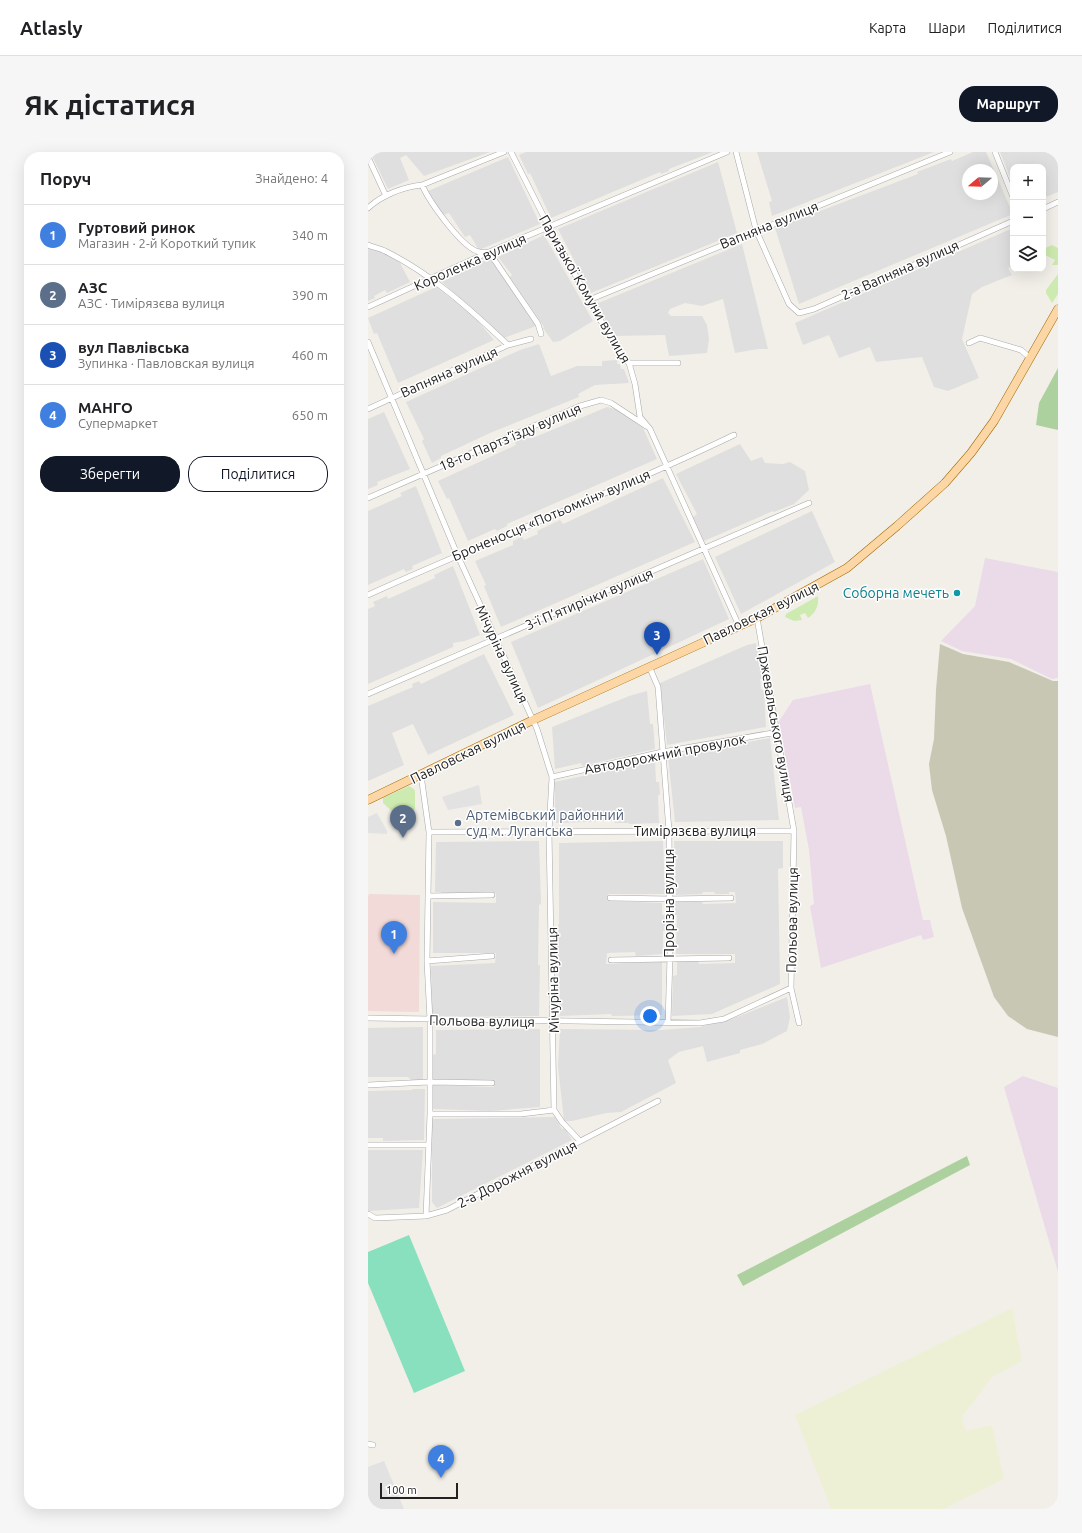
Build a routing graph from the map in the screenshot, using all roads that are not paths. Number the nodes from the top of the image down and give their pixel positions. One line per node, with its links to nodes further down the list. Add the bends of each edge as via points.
1 (504, 152): 8 (street)
2 (511, 152): 15 (street, Паризької Комуни вулиця)
3 (727, 152): 15 (street, Короленка вулиця)
4 (736, 152): 16 (street)
5 (950, 152): 16 (street, Вапняна вулиця)
6 (995, 152): 9 (street)
7 (368, 157): 10 (street)
8 (422, 185): 10 (street, via 409,186); 18 (street, via 455,233 472,249)
9 (1010, 190)
10 (386, 196): 12 (street)
11 (1058, 202): 13 (street)
12 (368, 208)
13 (1046, 208)
14 (1010, 222): 16 (street, 2-а Вапняна вулиця, via 814,309 799,313 789,304)
15 (549, 227): 18 (street, Короленка вулиця); 20 (street, Паризької Комуни вулиця)
16 (756, 230): 20 (street, Вапняна вулиця)
17 (368, 245): 19 (street, via 383,250)
18 (489, 252): 19 (street, Короленка вулиця); 23 (street, via 538,324)
19 (431, 278): 21 (street, Короленка вулиця); 27 (street)
20 (588, 300): 29 (street, Паризької Комуни вулиця, via 617,349)
21 (368, 307)
22 (1058, 309): 28 (main road, Павловская вулиця)
23 (541, 334)
24 (531, 339): 27 (street, Вапняна вулиця)
25 (368, 342): 31 (street, Мічуріна вулиця)
26 (969, 343): 28 (street, via 980,338 1021,350)
27 (508, 346): 31 (street, Вапняна вулиця)
28 (1029, 358): 42 (main road, Павловская вулиця, via 994,421 971,453 945,482 898,526 847,568)
29 (629, 363): 30 (street); 33 (street, Паризької Комуни вулиця, via 640,417)
30 (678, 363)
31 (391, 398): 32 (street, Вапняна вулиця); 36 (street, Мічуріна вулиця)
32 (368, 409)
33 (650, 429): 35 (street, Паризької Комуни вулиця); 36 (street, 18-го Партз’їзду вулиця, via 601,400 580,406)
34 (734, 435): 35 (street, Броненосця «Потьомкін» вулиця)
35 (668, 467): 39 (street, Паризької Комуни вулиця); 40 (street, Броненосця «Потьомкін» вулиця)
36 (423, 474): 37 (street, 18-го Партз’їзду вулиця); 40 (street, Мічуріна вулиця)
37 (368, 498)
38 (809, 503): 39 (street, 3-ї П’ятирічки вулиця)
39 (705, 550): 43 (street, Паризької Комуни вулиця); 44 (street, 3-ї П’ятирічки вулиця)
40 (457, 554): 41 (street, Броненосця «Потьомкін» вулиця); 44 (street, Мічуріна вулиця)
41 (368, 595)
42 (757, 618): 43 (main road, Павловская вулиця); 48 (street, Пржевальського вулиця)
43 (739, 626): 45 (main road, Павловская вулиця)
44 (495, 638): 46 (street, 3-ї П’ятирічки вулиця); 47 (street, Мічуріна вулиця)
45 (649, 666): 47 (main road, Павловская вулиця); 49 (street, Прорізна вулиця, via 658,688)
46 (368, 694)
47 (533, 720): 50 (main road, Павловская вулиця); 51 (street, Мічуріна вулиця)
48 (778, 732): 49 (street, Автодорожний провулок); 53 (street, Пржевальського вулиця)
49 (662, 752): 51 (street, Автодорожний провулок); 54 (street, Прорізна вулиця)
50 (421, 775): 52 (main road, Павловская вулиця); 55 (street)
51 (552, 777): 56 (street, Мічуріна вулиця)
52 (368, 800)
53 (794, 830): 54 (street, Тимірязєва вулиця); 67 (street, Польова вулиця)
54 (669, 831): 56 (street, Тимірязєва вулиця); 61 (street, Прорізна вулиця)
55 (429, 832): 56 (street, Тимірязєва вулиця); 58 (street)
56 (549, 832): 70 (street, Мічуріна вулиця)
57 (492, 895): 58 (street)
58 (428, 896): 66 (street)
59 (610, 898): 61 (street)
60 (731, 898): 61 (street)
61 (670, 899): 63 (street, Прорізна вулиця)
62 (492, 956): 66 (street)
63 (670, 957): 64 (street); 65 (street); 71 (street, Прорізна вулиця)
64 (729, 958)
65 (611, 960)
66 (427, 961): 69 (street)
67 (791, 988): 71 (street, Польова вулиця, via 724,1019 700,1023); 72 (street)
68 (368, 1018): 69 (street, Польова вулиця)
69 (430, 1020): 70 (street, Польова вулиця); 73 (street)
70 (554, 1021): 71 (street, Польова вулиця); 77 (street, Мічуріна вулиця)
71 (668, 1022)
72 (799, 1024)
73 (429, 1082): 74 (street); 75 (street); 78 (street)
74 (492, 1083)
75 (368, 1085)
76 (658, 1101): 79 (street, 2-а Дорожня вулиця)
77 (554, 1110): 78 (street, via 522,1114); 79 (street)
78 (430, 1114): 81 (street)
79 (580, 1141): 83 (street, 2-а Дорожня вулиця, via 447,1210)
80 (368, 1145): 81 (street)
81 (428, 1145): 83 (street)
82 (368, 1214): 83 (street, 2-а Дорожня вулиця, via 375,1218)
83 (426, 1216)

